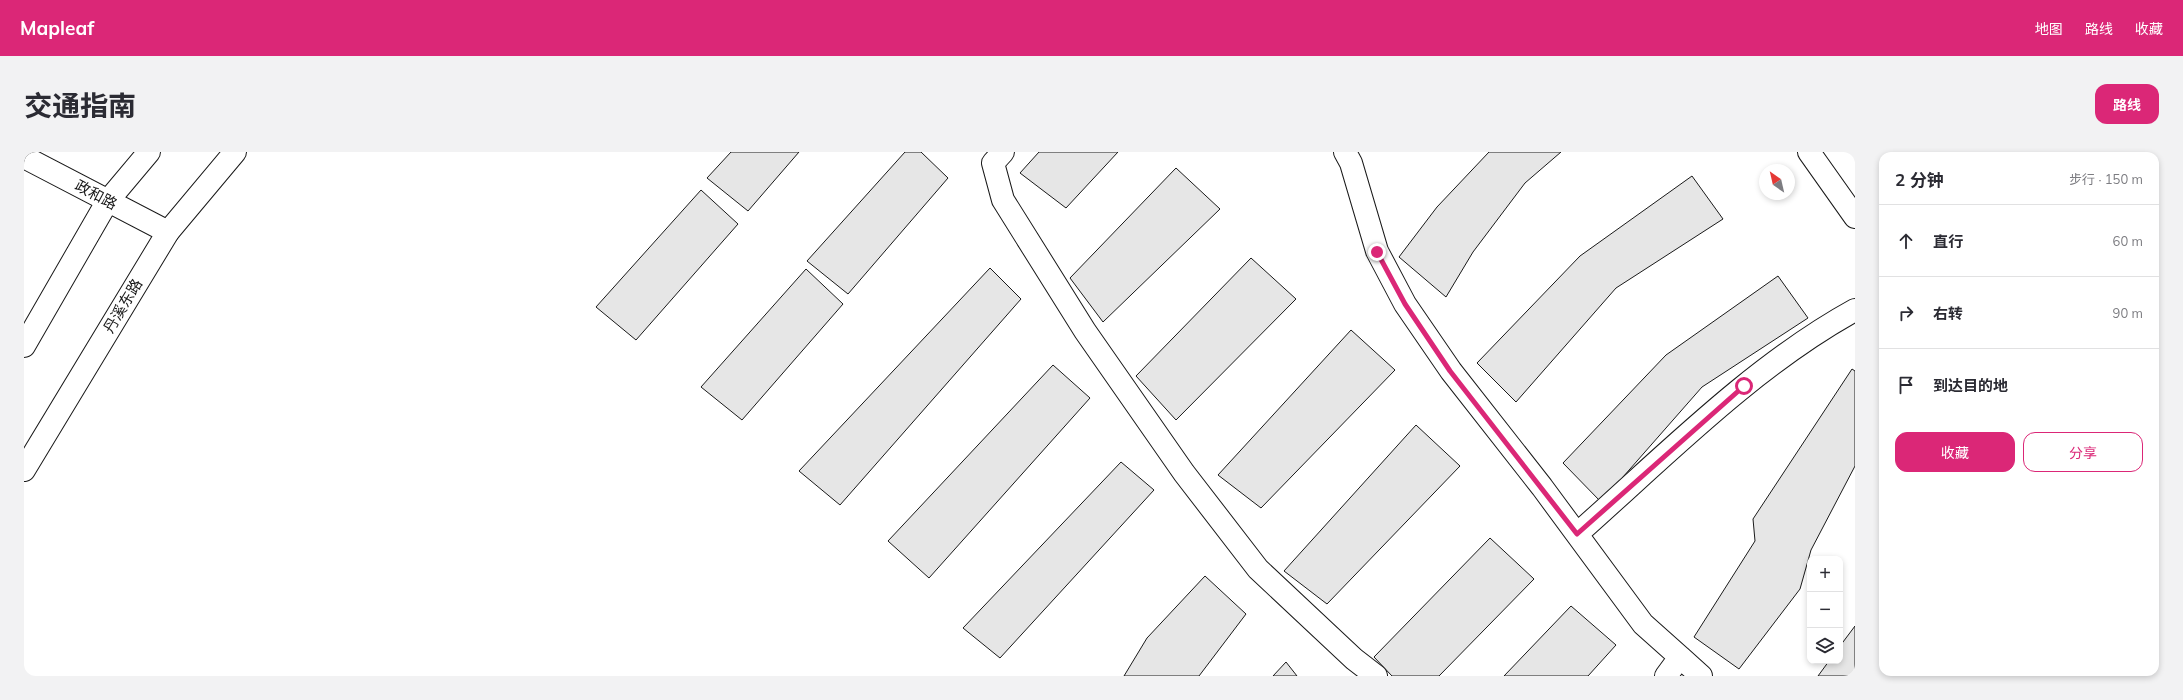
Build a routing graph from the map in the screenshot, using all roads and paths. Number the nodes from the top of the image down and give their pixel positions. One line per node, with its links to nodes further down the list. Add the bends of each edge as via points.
1 (149, 152): 7 (street)
2 (235, 152): 9 (street, 丹溪东路)
3 (1003, 152): 15 (street, via 994,163 1003,200 1086,330 1184,473 1258,569 1354,659)
4 (1345, 152): 13 (street, via 1351,163 1377,252 1405,304 1450,371)
5 (1808, 152): 8 (street)
6 (24, 157): 7 (street, 政和路)
7 (107, 202): 9 (street, 政和路); 11 (street)
8 (1855, 217)
9 (168, 232): 12 (street, 丹溪东路)
10 (1855, 310): 13 (street, via 1821,329 1744,386)
11 (24, 346)
12 (24, 470)
13 (1577, 534): 14 (street, via 1643,624)
14 (1680, 657): 16 (street); 17 (street)
15 (1376, 676)
16 (1666, 676)
17 (1701, 676)

